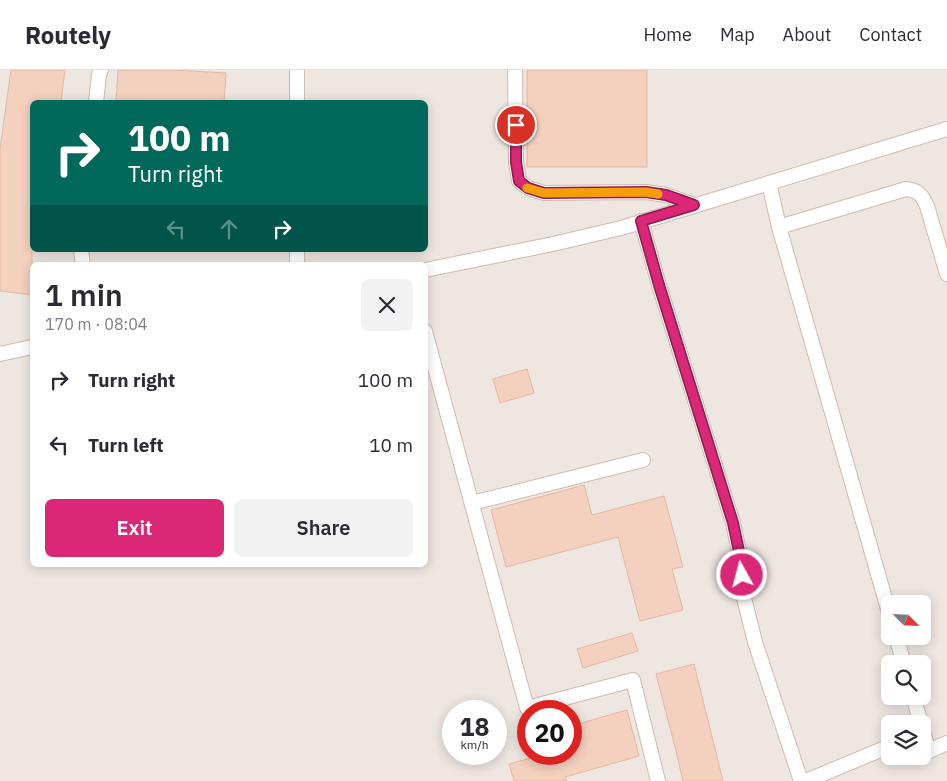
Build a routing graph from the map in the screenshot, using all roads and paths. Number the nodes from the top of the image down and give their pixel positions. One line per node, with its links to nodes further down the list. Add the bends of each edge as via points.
1 (101, 70): 4 (lane)
2 (297, 70): 5 (lane)
3 (515, 70): 8 (lane, via 516,162 519,181 528,188 544,193 646,192)
4 (96, 100)
5 (297, 100)
6 (947, 129): 7 (lane)
7 (769, 183): 8 (lane); 10 (lane)
8 (694, 205): 9 (lane)
9 (641, 221): 11 (lane, via 553,244); 23 (lane, via 733,523 743,594 755,642)
10 (779, 227): 12 (lane, via 906,189 916,191 927,206); 18 (lane)
11 (428, 269)
12 (947, 274)
13 (428, 341): 17 (lane)
14 (30, 347): 15 (lane)
15 (0, 354)
16 (643, 460): 17 (lane)
17 (472, 503): 22 (lane, via 527,708 633,680)
18 (884, 595)
19 (947, 743): 20 (lane)
20 (931, 749)
21 (881, 750): 24 (lane)
22 (658, 781)
23 (801, 781)
24 (806, 781)

